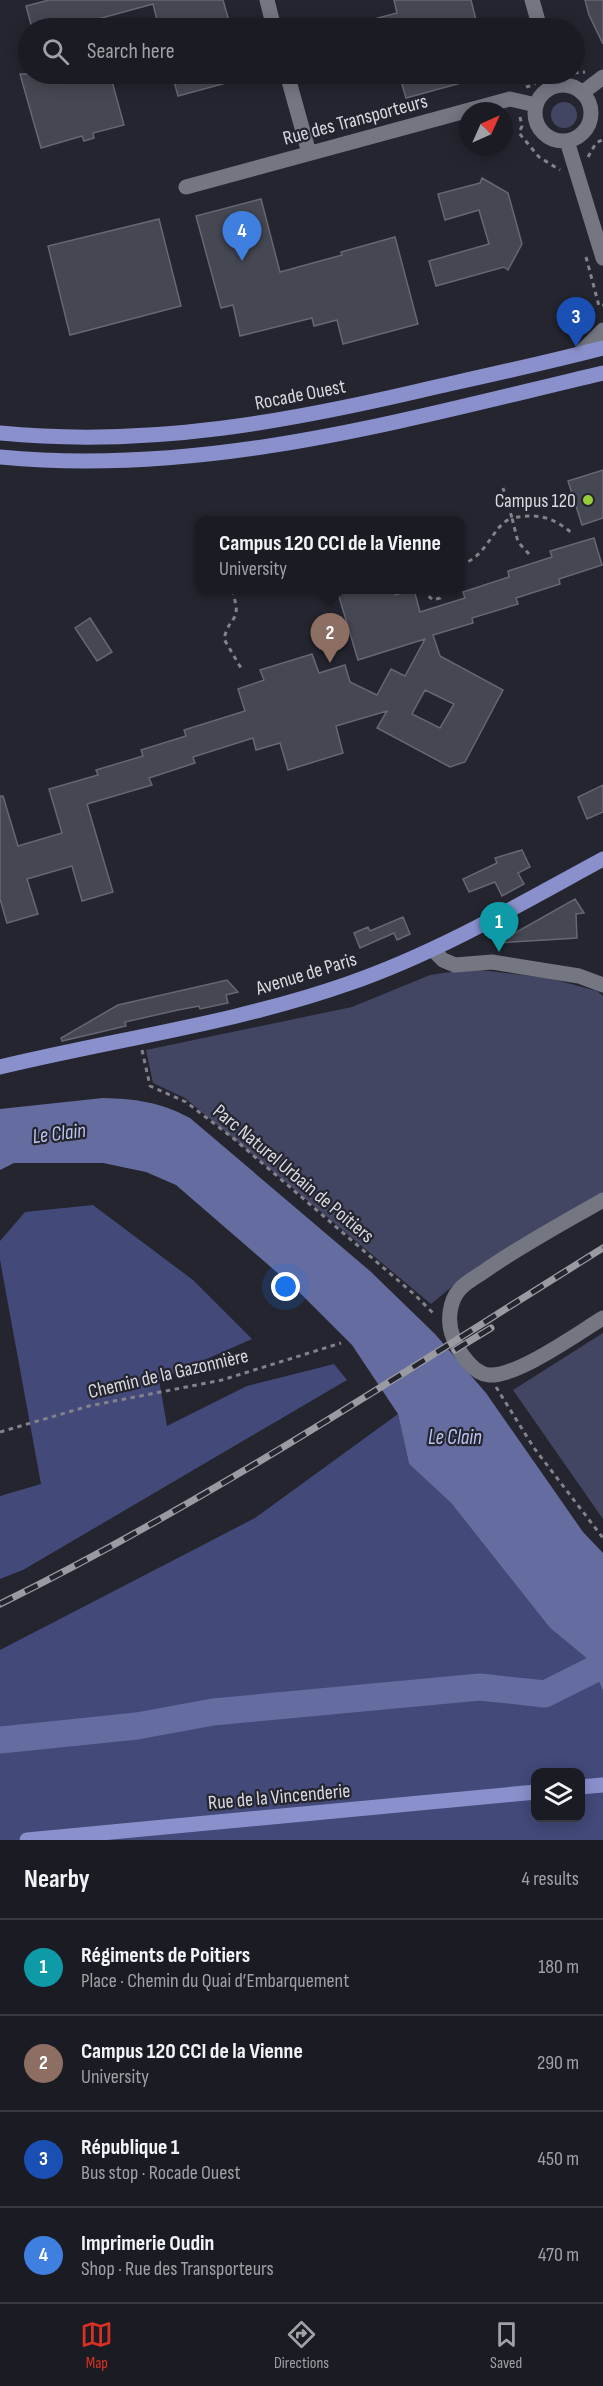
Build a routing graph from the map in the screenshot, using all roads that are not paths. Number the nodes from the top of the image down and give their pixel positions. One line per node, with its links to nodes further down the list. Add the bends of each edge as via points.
1 (267, 0): 3 (street)
2 (532, 0): 4 (street)
3 (272, 18)
4 (537, 18)
5 (603, 77): 9 (street)
6 (290, 84): 12 (street)
7 (550, 84): 10 (street)
8 (564, 84): 9 (street)
9 (582, 93): 11 (street, via 591,118 583,133)
10 (536, 105): 11 (street, via 539,127 554,140); 12 (street, Rue des Transporteurs, via 510,99)
11 (567, 141): 14 (street)
12 (309, 153): 13 (street, Rue des Transporteurs)
13 (186, 187)
14 (603, 258)
15 (603, 330): 17 (street)
16 (603, 348): 17 (main road, Rocade Ouest)
17 (580, 354): 19 (main road, Rocade Ouest, via 309,416 241,427 123,438)
18 (603, 373): 20 (main road, via 242,451 140,461)
19 (0, 433)
20 (0, 457)
21 (603, 859): 22 (main road, Avenue de Paris)
22 (433, 950): 23 (street, via 454,964 492,962 579,975); 24 (main road, Avenue de Paris, via 350,983 266,1009)
23 (603, 985)
24 (0, 1067)
25 (603, 1200): 26 (street, via 466,1283 452,1302 450,1327 464,1357 489,1375 542,1356)
26 (603, 1318)
27 (603, 1785): 28 (main road)
28 (585, 1787)
29 (531, 1792): 30 (main road, Rue de la Vincenderie)
30 (27, 1840)

